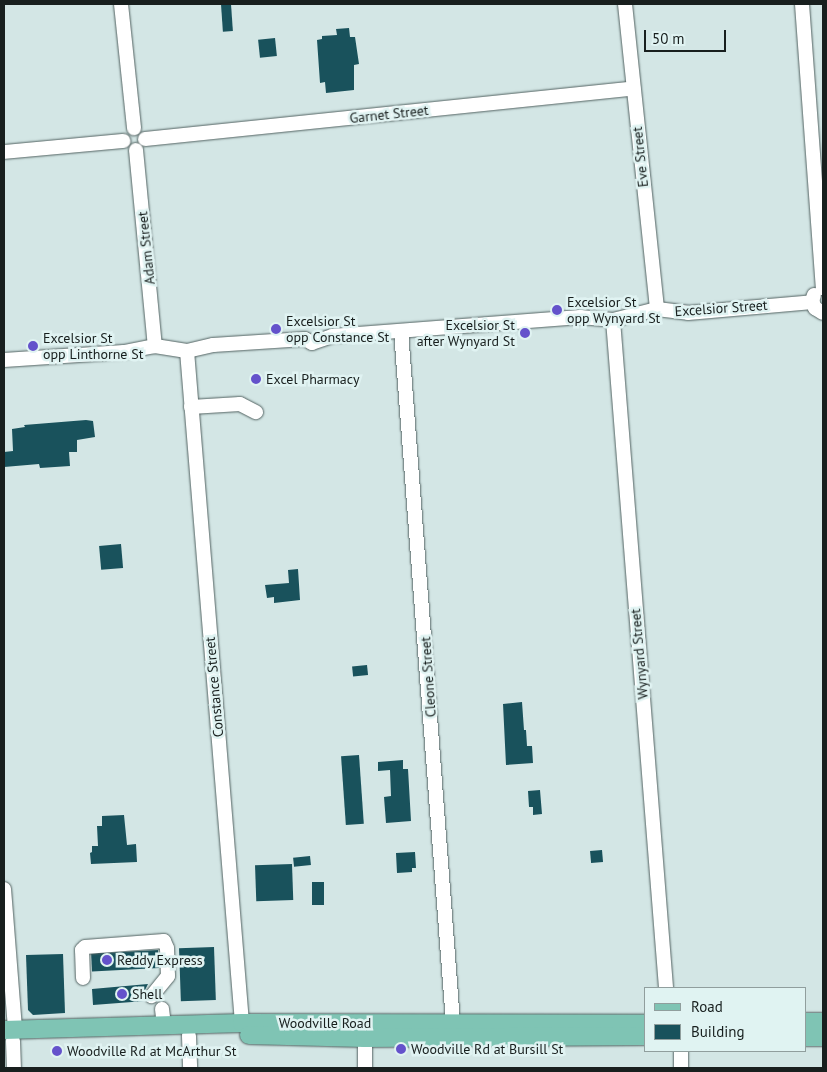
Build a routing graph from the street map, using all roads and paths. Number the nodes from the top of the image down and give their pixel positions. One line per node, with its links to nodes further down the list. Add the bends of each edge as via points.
1 (121, 4): 5 (street)
2 (625, 4): 4 (street, Eve Street)
3 (802, 4): 10 (street)
4 (633, 89): 6 (street, Garnet Street); 12 (street, Eve Street)
5 (134, 128): 6 (street, via 141,130); 7 (street, via 125,134)
6 (145, 139): 8 (street, via 142,148)
7 (124, 141): 8 (street, via 127,147); 9 (street)
8 (136, 150): 16 (street, Adam Street)
9 (4, 152)
10 (823, 289): 11 (street, via 815,293)
11 (813, 302): 12 (street, Excelsior Street, via 688,314); 13 (street)
12 (657, 310): 14 (street, Excelsior Street)
13 (823, 313)
14 (613, 320): 15 (street, Excelsior Street, via 580,317); 23 (street, Wynyard Street)
15 (401, 331): 17 (street, Excelsior Street, via 332,336 312,343 305,339 214,345); 25 (street, Cleone Street)
16 (155, 346): 17 (street, Excelsior Street); 18 (street, Excelsior Street, via 124,352)
17 (187, 351): 19 (street, Constance Street)
18 (4, 360)
19 (191, 407): 20 (street, via 240,404); 28 (street, Constance Street)
20 (256, 412)
21 (4, 889): 30 (street)
22 (83, 978): 24 (street, via 82,950 85,947 164,940 168,976)
23 (666, 987)
24 (152, 996)
25 (453, 1022): 28 (main road, Woodville Road); 29 (main road, Woodville Road)
26 (807, 1022): 27 (main road)
27 (823, 1022)
28 (242, 1023): 30 (main road, Woodville Road, via 163,1017)
29 (644, 1024)
30 (9, 1036): 31 (main road, Woodville Road); 37 (street)
31 (189, 1036): 35 (main road, Woodville Road); 38 (street)
32 (644, 1036): 35 (main road, Woodville Road)
33 (807, 1037): 34 (main road)
34 (823, 1037)
35 (365, 1038): 39 (street)
36 (681, 1052): 40 (street)
37 (14, 1068)
38 (190, 1068)
39 (365, 1068)
40 (681, 1068)

